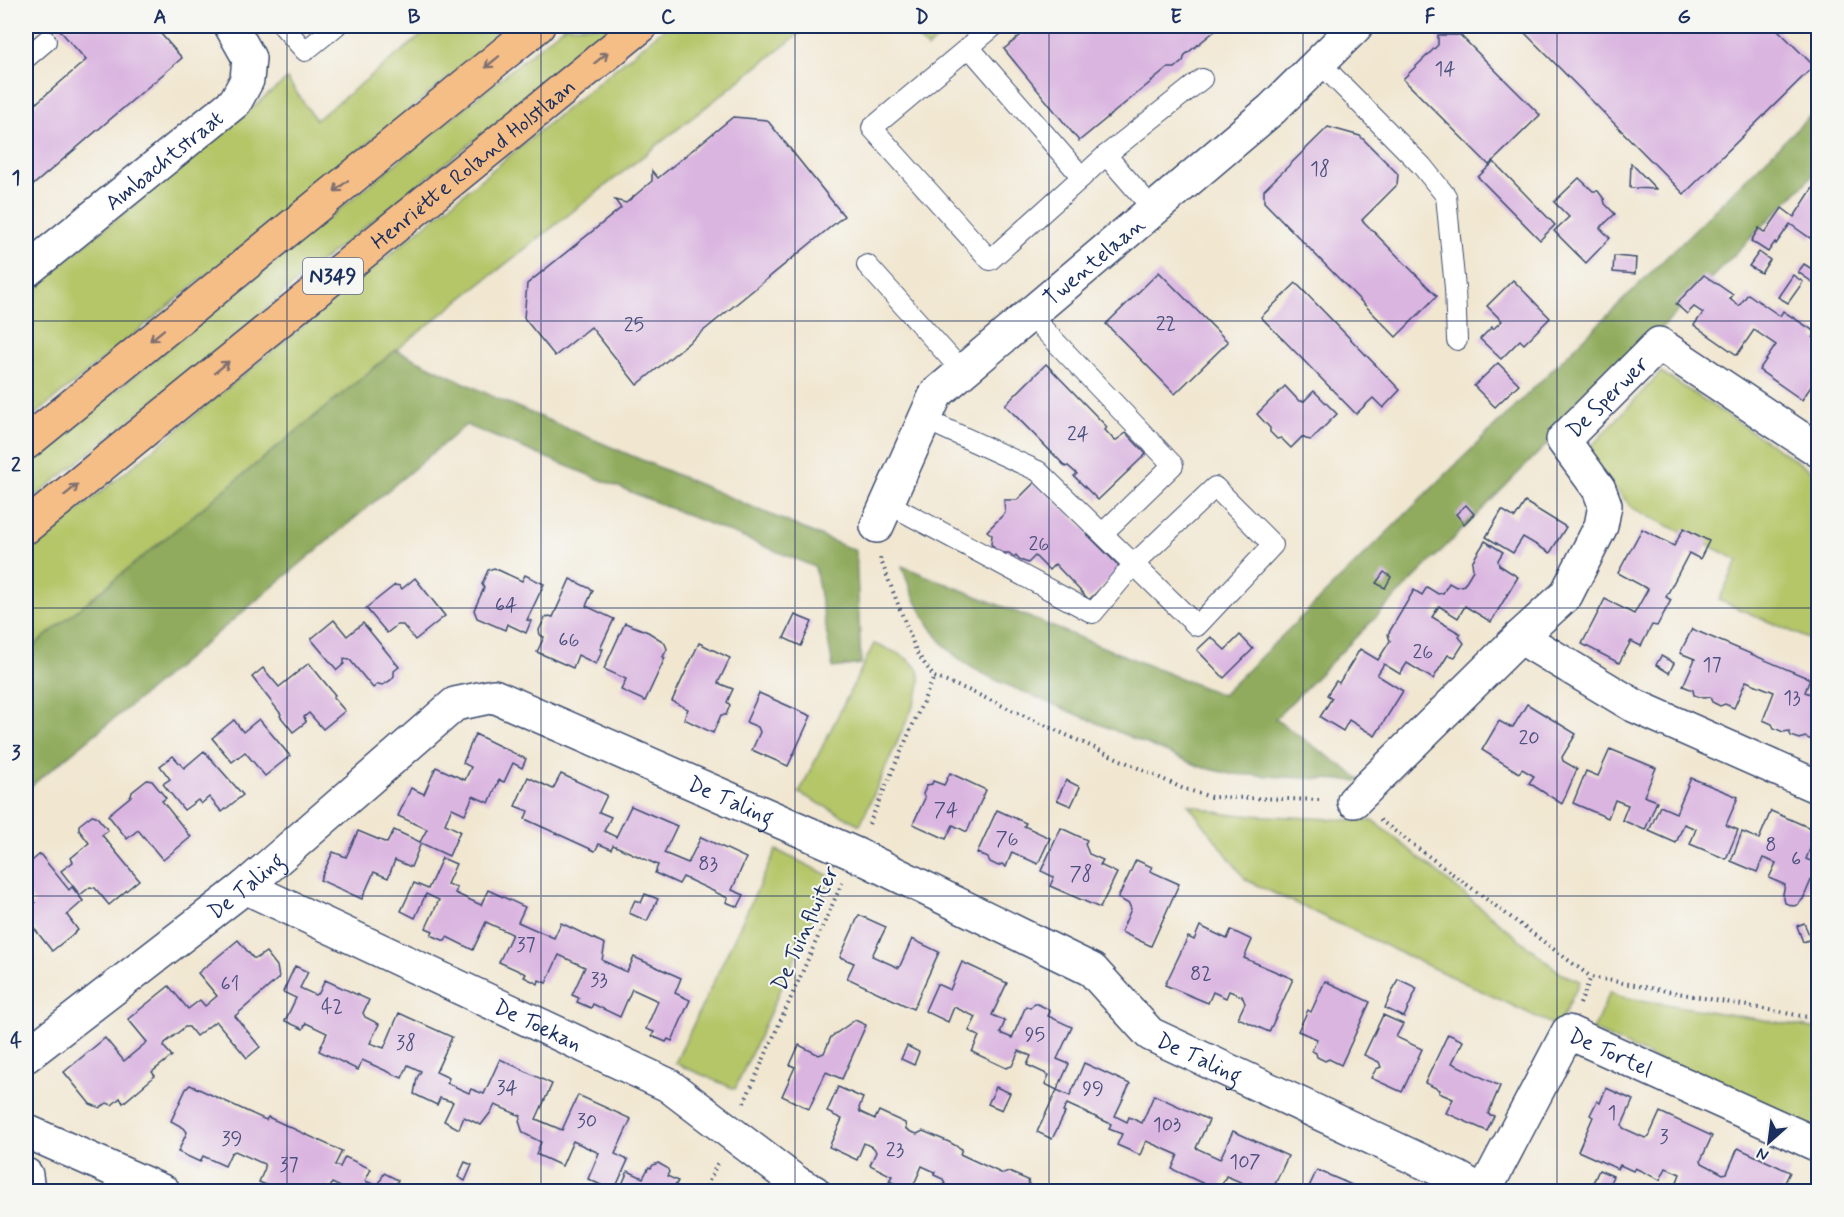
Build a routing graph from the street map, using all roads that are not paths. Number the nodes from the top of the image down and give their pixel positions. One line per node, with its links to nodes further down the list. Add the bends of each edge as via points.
1 (283, 26): 2 (lane, via 305,51)
2 (336, 26)
3 (641, 26): 25 (main road, Henriëtte Roland Holstlaan / N349, one-way to 3)
4 (994, 26): 9 (lane)
5 (1356, 26): 11 (street, Twentelaan)
6 (235, 27): 17 (street, Ambachtstraat, via 249,58 247,80 235,102)
7 (533, 28): 22 (main road, N349, one-way to 22)
8 (46, 41): 10 (lane)
9 (969, 47): 14 (lane); 14 (lane, via 872,128 990,260)
10 (26, 58)
11 (1319, 62): 15 (street, Twentelaan, via 1272,109); 19 (lane, via 1422,166 1446,196)
12 (1202, 79): 13 (lane)
13 (1106, 155): 14 (lane); 15 (lane)
14 (1082, 177)
15 (1153, 209): 18 (street, Twentelaan)
16 (867, 265): 20 (lane)
17 (26, 271)
18 (1029, 314): 20 (street, Twentelaan); 26 (lane, via 1173,465)
19 (1457, 340)
20 (962, 371): 21 (street, Twentelaan, via 936,394)
21 (924, 419): 24 (street, Twentelaan); 26 (lane, via 1038,471)
22 (26, 443)
23 (1818, 450): 28 (street, De Sperwer, via 1659,344 1563,440 1599,489 1605,505 1601,526 1566,595)
24 (882, 515): 27 (lane, via 1093,613)
25 (26, 527)
26 (1103, 533): 27 (lane)
27 (1134, 564): 27 (lane, via 1197,626 1273,545 1215,487)
28 (1520, 637): 29 (street, via 1633,705); 30 (street, De Sperwer)
29 (1818, 787)
30 (1354, 801)
31 (244, 887): 32 (street, De Taling); 38 (street, De Toekan, via 668,1085 796,1183); 39 (street, De Taling, via 455,704 494,696 855,854 1092,970 1150,1034)
32 (26, 1056)
33 (26, 1131): 37 (street)
34 (1818, 1145): 39 (street, De Tortel, via 1568,1032)
35 (26, 1175): 36 (street)
36 (28, 1191)
37 (164, 1191)
38 (814, 1191)
39 (1483, 1191)

